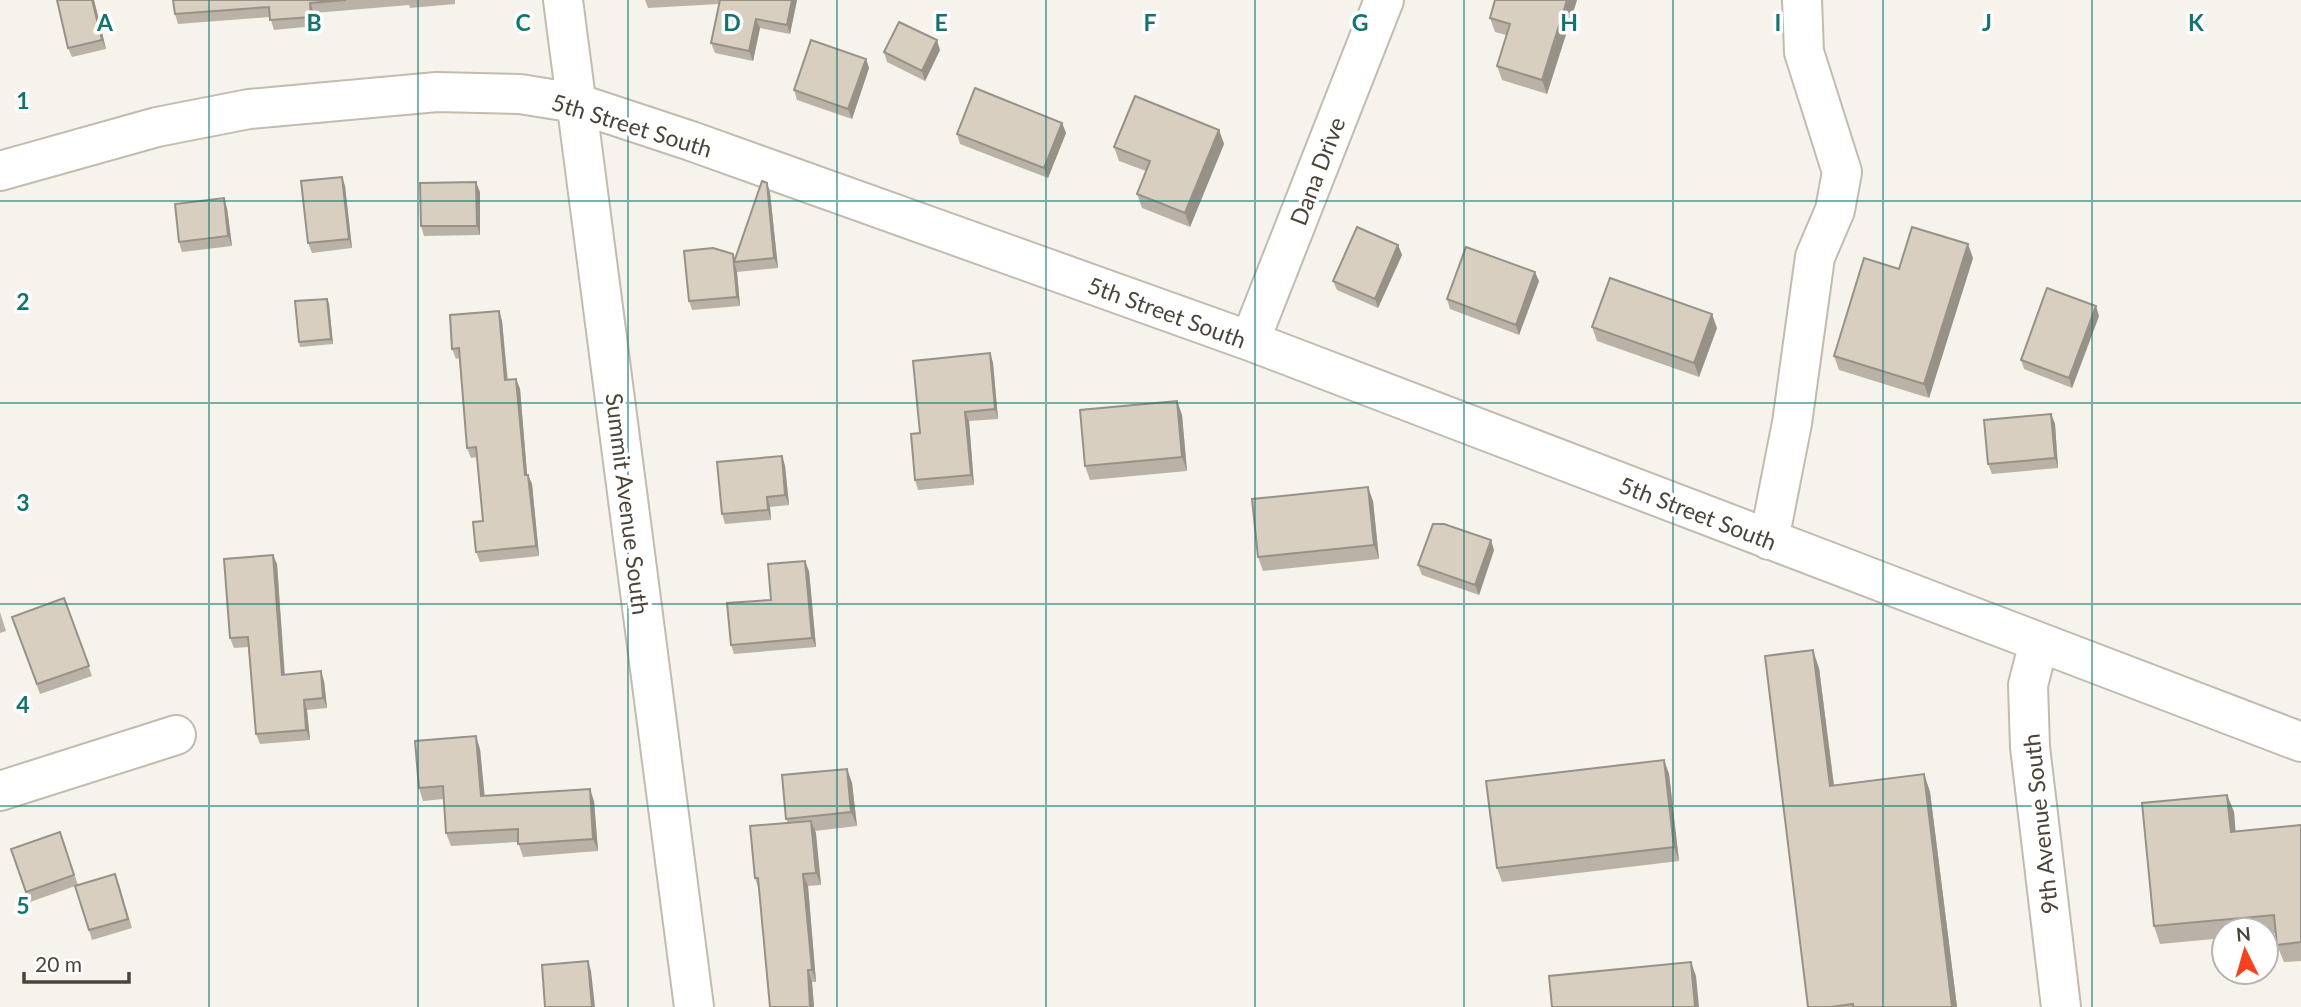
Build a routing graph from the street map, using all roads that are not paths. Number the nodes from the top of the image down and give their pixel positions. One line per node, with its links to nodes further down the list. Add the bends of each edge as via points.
1 (563, 0): 4 (street, Summit Avenue South)
2 (1384, 0): 6 (street, Dana Drive)
3 (1802, 0): 7 (street, via 1804,52 1842,172 1835,210 1815,257 1792,423)
4 (576, 103): 5 (street, 5th Street South, via 520,94 437,92 249,109 157,127); 6 (street, 5th Street South); 12 (street, Summit Avenue South)
5 (0, 171)
6 (1250, 341): 7 (street, 5th Street South)
7 (1769, 540): 8 (street, 5th Street South)
8 (2039, 642): 10 (street, 5th Street South); 13 (street, 9th Avenue South, via 2028,685 2030,747)
9 (176, 735): 11 (street)
10 (2301, 742)
11 (0, 791)
12 (694, 1007)
13 (2061, 1007)

